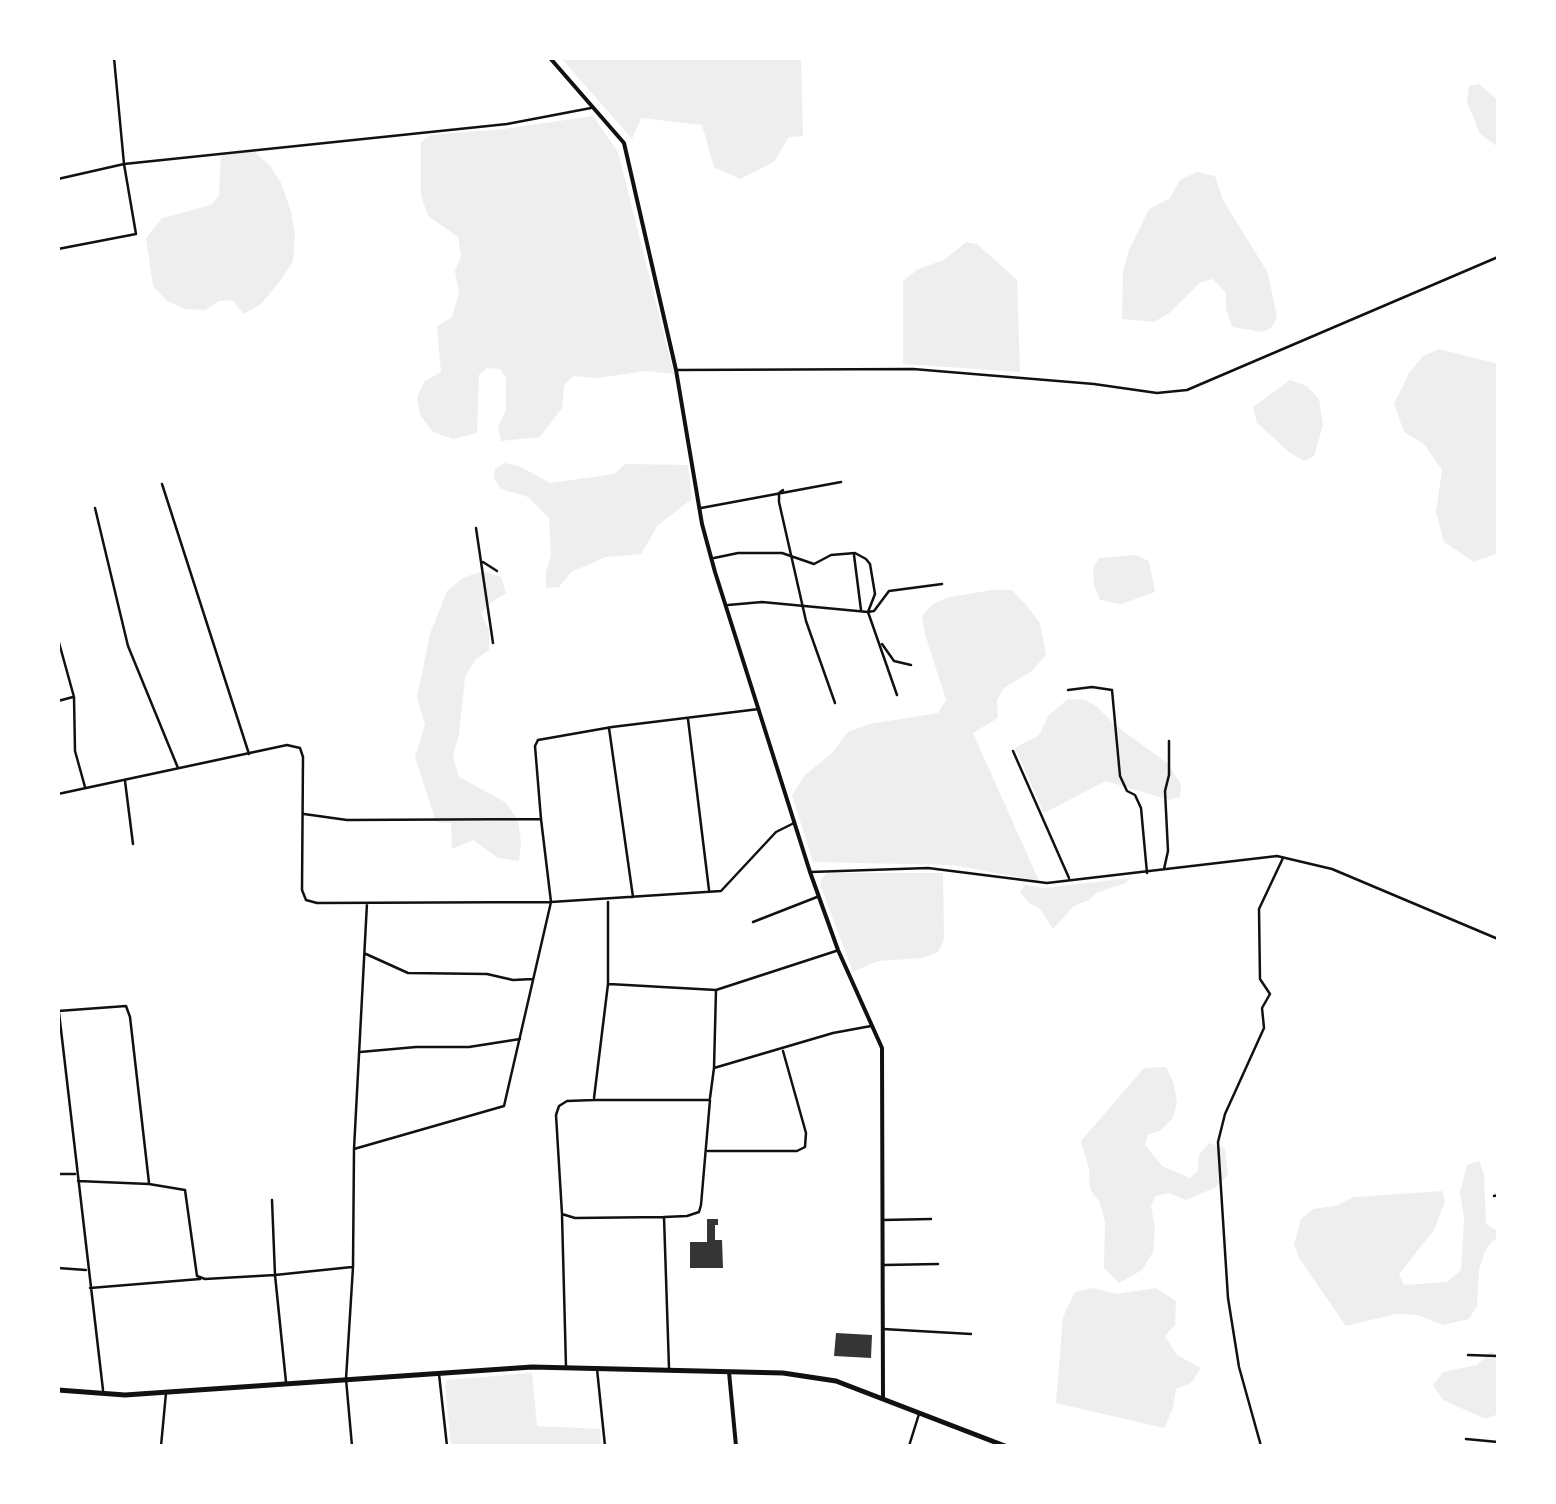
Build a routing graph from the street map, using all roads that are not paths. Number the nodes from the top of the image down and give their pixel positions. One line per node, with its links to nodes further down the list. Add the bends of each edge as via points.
1 (114, 58): 4 (street)
2 (550, 58): 3 (street)
3 (593, 108): 4 (street, via 507,124); 8 (street, via 624,143)
4 (124, 164): 5 (street); 6 (street, via 136,234)
5 (58, 179)
6 (58, 250)
7 (1498, 256): 8 (street, via 1187,390 1157,393 912,369)
8 (676, 370): 13 (street)
9 (841, 482): 11 (street)
10 (162, 484): 39 (street)
11 (783, 490): 13 (street); 16 (street, via 779,502)
12 (96, 508): 40 (street, via 128,646)
13 (700, 508): 17 (street)
14 (476, 528): 18 (street)
15 (855, 554): 16 (street, via 814,564); 23 (street); 24 (street, via 866,558 872,576)
16 (792, 556): 17 (street); 21 (street)
17 (712, 559): 22 (street)
18 (482, 560): 19 (street); 27 (street)
19 (497, 570)
20 (942, 584): 24 (street, via 889,591)
21 (803, 605): 22 (street); 23 (street); 33 (street)
22 (726, 606): 34 (street)
23 (861, 610): 24 (street)
24 (868, 612): 26 (street)
25 (58, 639): 31 (street)
26 (878, 639): 28 (street, via 894,661); 30 (street)
27 (494, 643)
28 (910, 665)
29 (1068, 690): 51 (street, via 1112,690 1120,776 1142,808)
30 (896, 694)
31 (74, 697): 32 (street); 42 (street, via 75,751)
32 (58, 701)
33 (835, 703)
34 (759, 710): 35 (street); 46 (street)
35 (688, 717): 36 (street); 53 (street)
36 (609, 727): 45 (street, via 538,740); 54 (street)
37 (1169, 742): 49 (street)
38 (1013, 751): 52 (street)
39 (250, 754): 40 (street); 44 (street, via 300,748)
40 (178, 770): 41 (street)
41 (125, 780): 42 (street); 47 (street)
42 (86, 788): 43 (street)
43 (58, 794)
44 (303, 814): 45 (street, via 347,820); 57 (street, via 306,900)
45 (541, 819): 58 (street)
46 (794, 824): 50 (street); 53 (street, via 776,832 730,885)
47 (133, 844)
48 (1283, 857): 49 (street); 60 (street, via 1332,869); 121 (street, via 1259,910 1260,979 1270,994 1262,1008 1264,1028 1218,1142 1228,1298)
49 (1164, 871): 51 (street)
50 (810, 872): 52 (street, via 928,868 1032,884); 55 (street)
51 (1146, 873): 52 (street)
52 (1070, 880)
53 (710, 892): 54 (street)
54 (633, 897): 56 (street)
55 (818, 897): 59 (street); 61 (street)
56 (608, 899): 58 (street); 64 (street)
57 (368, 902): 58 (street); 62 (street)
58 (551, 902): 63 (street)
59 (753, 922)
60 (1498, 939)
61 (838, 950): 65 (street); 68 (street)
62 (364, 954): 63 (street, via 408,974); 71 (street)
63 (533, 980): 69 (street)
64 (608, 984): 65 (street); 73 (street)
65 (716, 990): 72 (street)
66 (58, 1004): 67 (street)
67 (58, 1012): 78 (street); 80 (street, via 126,1006)
68 (873, 1025): 70 (street); 85 (street, via 882,1048)
69 (520, 1039): 71 (street); 75 (street, via 504,1106)
70 (783, 1050): 72 (street); 76 (street, via 804,1147)
71 (358, 1052): 75 (street)
72 (714, 1068): 74 (street)
73 (594, 1100): 74 (street); 82 (street, via 567,1101 556,1115)
74 (710, 1100): 76 (street)
75 (354, 1149): 88 (street)
76 (706, 1151): 83 (street, via 699,1212)
77 (58, 1174): 78 (street)
78 (77, 1174): 79 (street)
79 (78, 1182): 80 (street); 90 (street)
80 (149, 1184): 92 (street, via 185,1190 195,1272)
81 (272, 1200): 91 (street)
82 (562, 1214): 83 (street); 98 (street)
83 (664, 1217): 100 (street)
84 (932, 1219): 85 (street)
85 (883, 1220): 86 (street)
86 (883, 1264): 87 (street); 94 (street)
87 (938, 1264)
88 (353, 1267): 91 (street); 103 (street)
89 (58, 1268): 90 (street)
90 (88, 1270): 93 (street)
91 (275, 1275): 92 (street); 104 (street)
92 (202, 1279): 93 (street)
93 (90, 1288): 107 (street)
94 (884, 1329): 95 (street); 108 (street)
95 (971, 1334)
96 (1468, 1355): 97 (street)
97 (1498, 1356)
98 (566, 1368): 99 (main road); 101 (main road)
99 (597, 1368): 100 (main road); 116 (street)
100 (669, 1370): 102 (main road)
101 (438, 1372): 103 (main road); 115 (street)
102 (729, 1372): 108 (main road, via 813,1376); 118 (street)
103 (346, 1379): 104 (main road); 114 (street)
104 (286, 1383): 106 (main road)
105 (58, 1390): 107 (main road)
106 (166, 1392): 107 (main road); 113 (street)
107 (104, 1394)
108 (883, 1398): 109 (main road)
109 (920, 1413): 112 (main road); 119 (street)
110 (1466, 1439): 111 (street)
111 (1498, 1443)
112 (994, 1444): 120 (main road)
113 (161, 1446)
114 (352, 1446)
115 (447, 1446)
116 (605, 1446): 117 (street)
117 (627, 1446)
118 (736, 1446)
119 (910, 1446)
120 (1005, 1446)
121 (1261, 1446)

